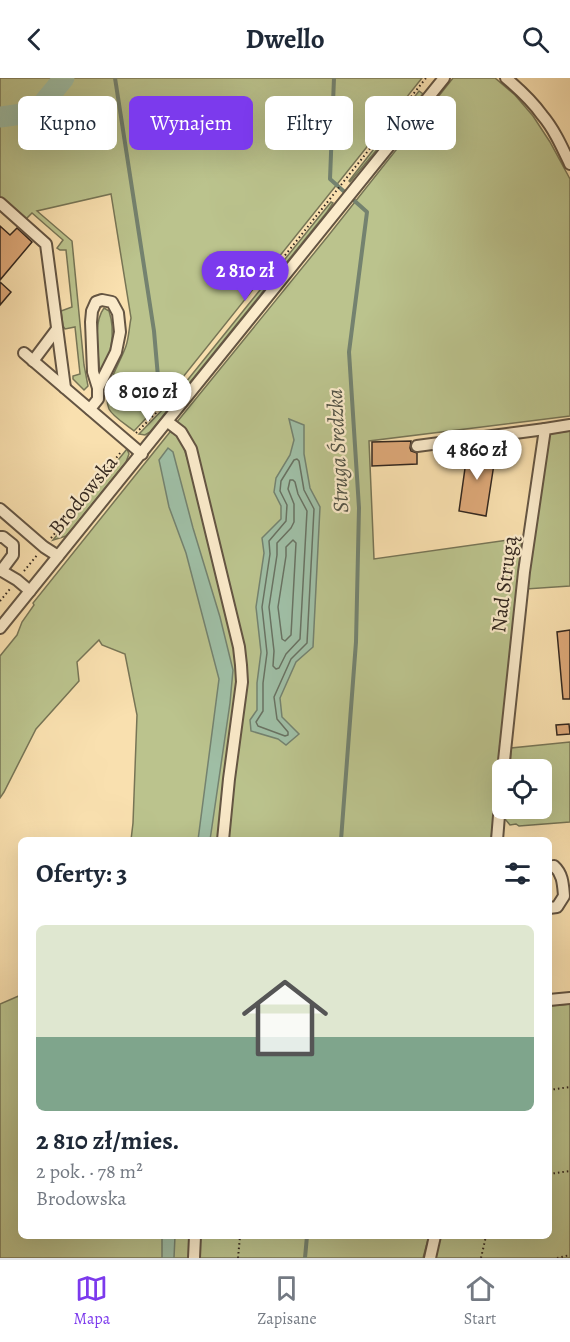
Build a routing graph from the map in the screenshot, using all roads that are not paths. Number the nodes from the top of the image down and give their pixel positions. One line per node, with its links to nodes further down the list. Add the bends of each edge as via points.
1 (444, 78): 11 (street, Brodowska)
2 (506, 78): 3 (street, via 542,114)
3 (570, 164)
4 (0, 203): 5 (street, via 46,244)
5 (57, 329): 7 (street); 8 (street)
6 (24, 353): 7 (street)
7 (33, 361): 8 (street)
8 (65, 388): 10 (street)
9 (98, 388): 9 (street, via 93,372 91,322 92,310 102,300 112,302 120,332 116,352); 10 (street, via 98,399)
10 (90, 409): 15 (street, via 129,442)
11 (169, 420): 15 (street, Brodowska); 24 (street, via 191,449 239,647 242,682)
12 (570, 425): 13 (street)
13 (545, 429): 14 (street); 22 (street, Nad Strugą, via 524,572)
14 (417, 446)
15 (145, 450): 18 (street, Brodowska)
16 (0, 508): 18 (street)
17 (0, 537): 19 (street, via 13,545 13,555)
18 (58, 556): 20 (street, Brodowska)
19 (0, 571): 20 (street)
20 (30, 591): 21 (street, Brodowska)
21 (0, 628)
22 (504, 759)
23 (499, 819): 25 (street)
24 (223, 837)
25 (497, 837)
26 (552, 866): 27 (street, via 562,878 564,896 557,907)
27 (552, 908)
28 (570, 998): 29 (street)
29 (552, 1000)
30 (195, 1239): 32 (street)
31 (434, 1239): 33 (street)
32 (194, 1258)
33 (430, 1258)

